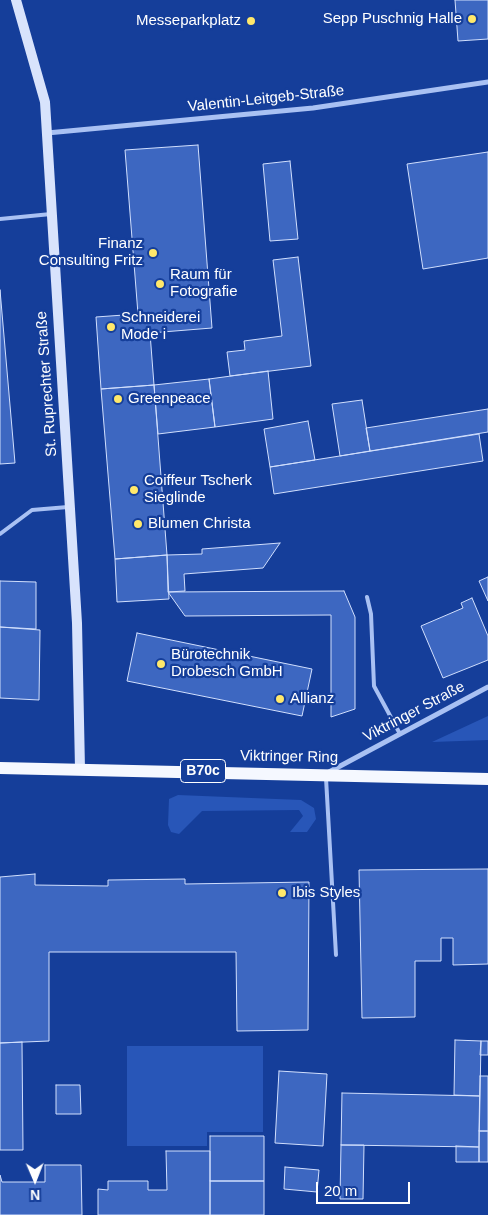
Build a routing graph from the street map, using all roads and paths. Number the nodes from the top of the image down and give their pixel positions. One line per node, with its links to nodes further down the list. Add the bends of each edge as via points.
1 (16, 0): 3 (street, St. Ruprechter Straße, via 45,102)
2 (488, 82): 3 (street, Valentin-Leitgeb-Straße, via 313,108)
3 (46, 133): 4 (street, St. Ruprechter Straße)
4 (51, 214): 5 (lane); 6 (street, St. Ruprechter Straße)
5 (0, 219)
6 (70, 507): 7 (lane, via 32,510); 12 (street, St. Ruprechter Straße, via 77,623)
7 (0, 534)
8 (367, 597): 10 (lane, via 371,614 374,686)
9 (488, 688): 10 (street, Viktringer Straße)
10 (400, 734): 13 (street, Viktringer Straße)
11 (0, 768): 12 (main road, Viktringer Ring / B70c)
12 (80, 769): 13 (main road, Viktringer Ring / B70c)
13 (326, 774): 14 (main road, Viktringer Ring / B70c); 15 (lane)
14 (488, 779)
15 (336, 955)

